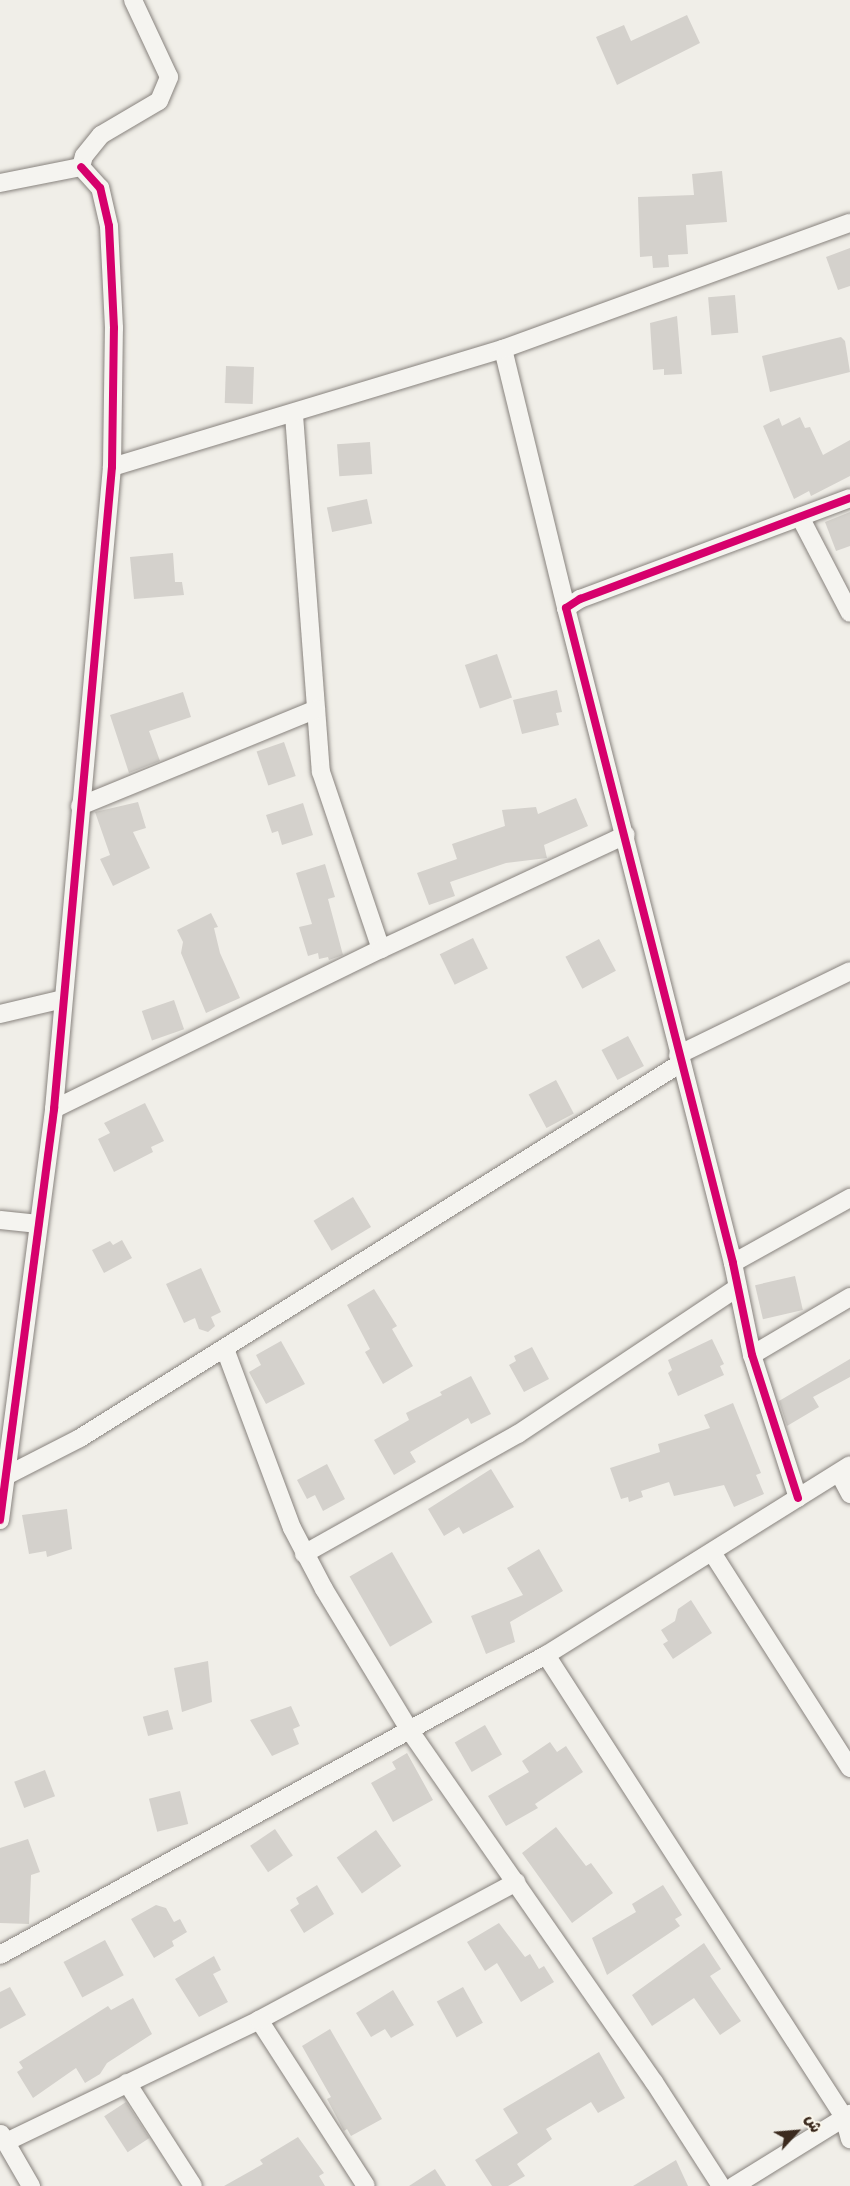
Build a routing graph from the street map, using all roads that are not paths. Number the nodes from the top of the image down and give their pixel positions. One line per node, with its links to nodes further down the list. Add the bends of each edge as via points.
1 (133, 0): 2 (street, via 169,77 159,101 101,135)
2 (81, 167): 3 (street); 7 (street, via 100,188 109,226 114,328)
3 (0, 183)
4 (850, 223): 5 (street)
5 (503, 349): 6 (street); 10 (street)
6 (294, 415): 7 (street); 12 (street)
7 (112, 467): 13 (street)
8 (850, 498): 9 (street)
9 (800, 517): 10 (street, via 580,599); 11 (street)
10 (566, 608): 14 (street, via 573,649)
11 (850, 613)
12 (315, 709): 13 (street); 15 (street, via 326,794)
13 (80, 806): 17 (street)
14 (626, 835): 15 (street); 19 (street)
15 (381, 949): 20 (street)
16 (850, 971): 19 (street)
17 (63, 999): 18 (street); 20 (street)
18 (0, 1014)
19 (680, 1059): 24 (street); 27 (street)
20 (54, 1109): 23 (street)
21 (850, 1198): 24 (street)
22 (0, 1220): 23 (street)
23 (37, 1224): 30 (street)
24 (733, 1263): 25 (street)
25 (737, 1288): 28 (street); 34 (street, via 519,1434)
26 (850, 1297): 28 (street)
27 (225, 1349): 30 (street, via 80,1438); 34 (street)
28 (752, 1355): 32 (street)
29 (844, 1469): 31 (street); 32 (street)
30 (2, 1478): 33 (street)
31 (850, 1494)
32 (798, 1498): 35 (street)
33 (0, 1520)
34 (304, 1554): 37 (street)
35 (713, 1554): 36 (street); 38 (street)
36 (546, 1655): 37 (street); 43 (street)
37 (410, 1731): 39 (street); 40 (street)
38 (850, 1768)
39 (516, 1882): 41 (street); 49 (street)
40 (0, 1955)
41 (259, 2020): 42 (street); 48 (street)
42 (127, 2083): 44 (street); 47 (street)
43 (847, 2116): 45 (street); 50 (street)
44 (3, 2137): 46 (street)
45 (850, 2139)
46 (31, 2186)
47 (193, 2186)
48 (366, 2186)
49 (721, 2186)
50 (734, 2186)

